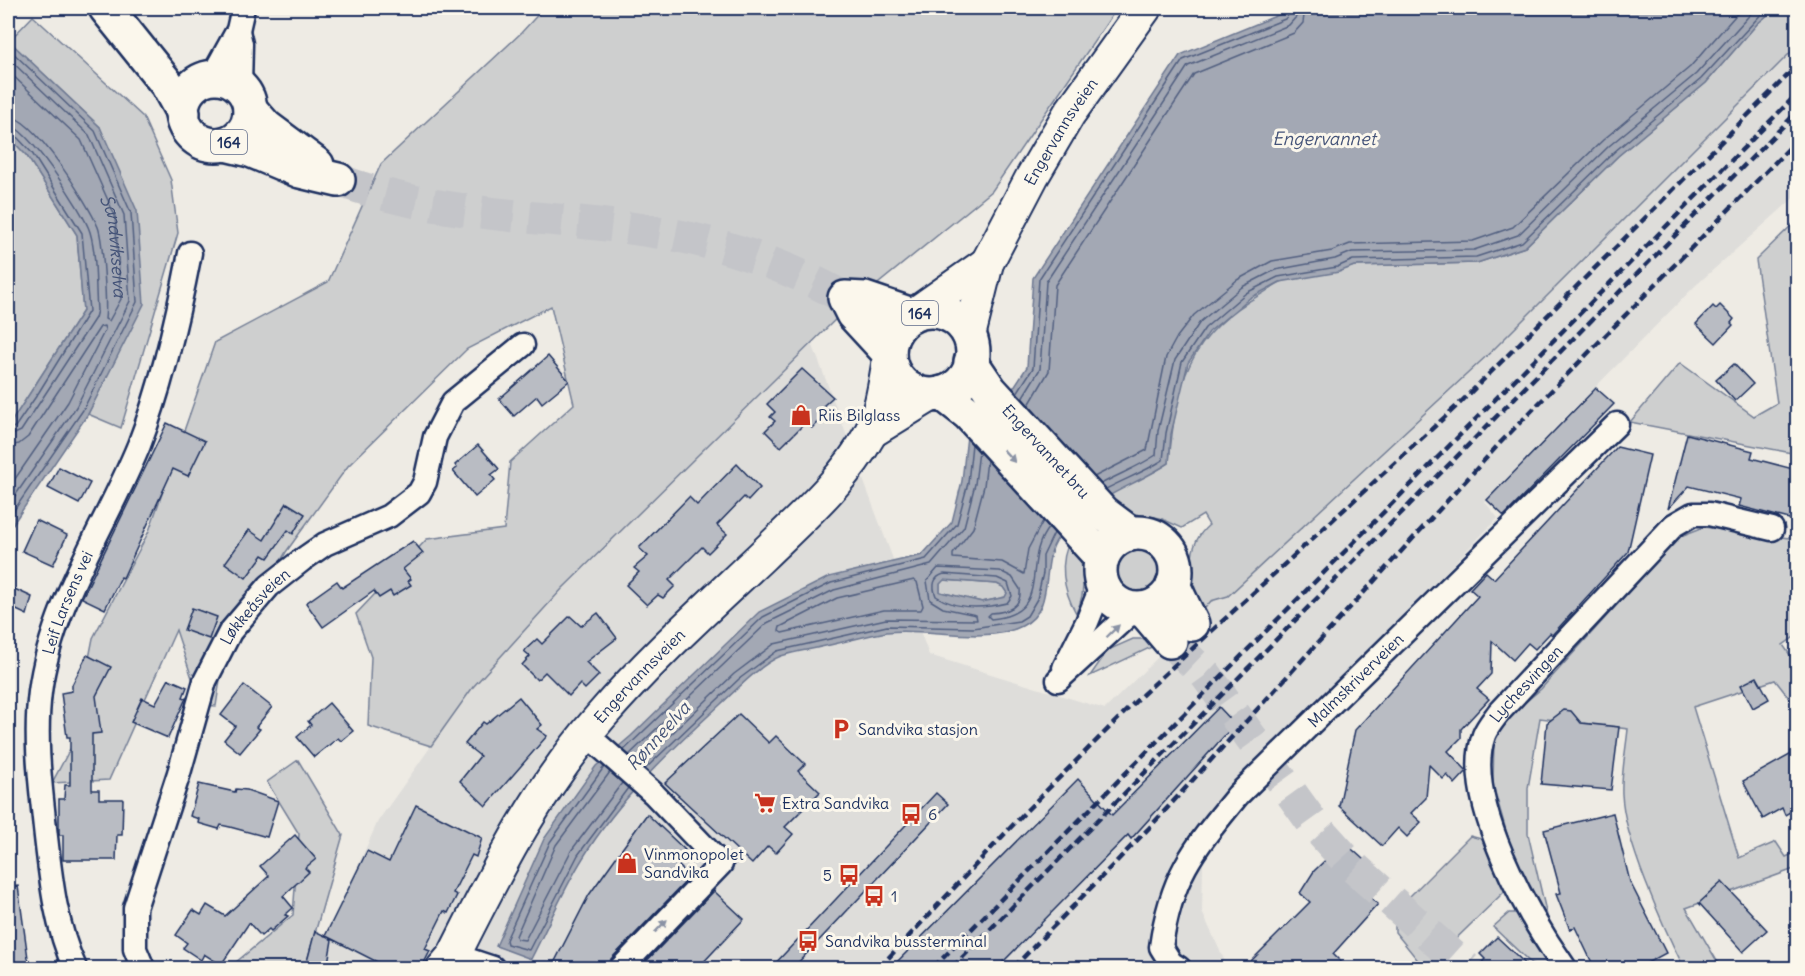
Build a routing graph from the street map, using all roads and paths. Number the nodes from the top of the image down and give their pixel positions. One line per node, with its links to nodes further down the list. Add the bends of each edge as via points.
1 (243, 8): 4 (street, via 238,30 241,44)
2 (1145, 8): 8 (main road, Engervannsveien, via 1069,114)
3 (107, 9): 4 (main road, 164); 5 (main road, 164, via 168,84)
4 (226, 88): 5 (main road, via 190,89); 6 (main road, 164, via 243,131); 6 (main road, 164, via 276,134 338,180)
5 (183, 113): 6 (main road, 164, via 185,124 196,138)
6 (225, 144)
7 (190, 253): 25 (street, Leif Larsens vei, via 173,335 139,444 75,581 53,637 40,691 38,765 52,886)
8 (987, 263): 9 (main road, Engervannsveien); 11 (main road, Engervannsveien)
9 (914, 314): 11 (main road, 164, via 928,311 947,315 962,325); 12 (main road, 164, via 895,331); 12 (main road, 164, via 865,299 845,298 853,314)
10 (523, 345): 26 (street, Løkkeåsveien, via 453,402 435,438 419,493 389,516 326,544 302,560 269,586 230,632 205,681 135,908 135,949)
11 (970, 349): 13 (main road, via 961,382); 14 (main road, 164)
12 (889, 356): 13 (main road, 164, via 894,373 903,384 916,392); 16 (main road, Engervannsveien)
13 (936, 394): 14 (main road, 164); 16 (main road, Engervannsveien)
14 (980, 402): 17 (main road, Engervannet bru / 164)
15 (1617, 424): 28 (street, Malmskriverveien, via 1238,795 1194,849 1172,890 1161,947)
16 (871, 432): 23 (main road, Engervannsveien, via 821,498 664,651)
17 (1091, 523): 19 (main road, 164); 20 (main road, 164)
18 (1772, 529): 29 (street, Lychesvingen, via 1709,514 1693,514 1674,525 1499,712 1484,734 1480,756 1485,809 1519,896)
19 (1131, 534): 20 (main road, via 1113,543); 21 (main road, 164, via 1149,535 1169,550 1175,565)
20 (1102, 572): 22 (main road, 164, via 1113,600); 22 (street, one-way to 22, via 1087,622 1058,680)
21 (1173, 585): 22 (main road, via 1160,601); 22 (main road, 164, via 1181,633)
22 (1139, 609)
23 (595, 742): 24 (main road, Engervannsveien, via 544,788 515,835); 27 (street, one-way to 23, via 721,864 644,785)
24 (466, 965)
25 (75, 969)
26 (142, 969)
27 (621, 969)
28 (1179, 969)
29 (1565, 969)

